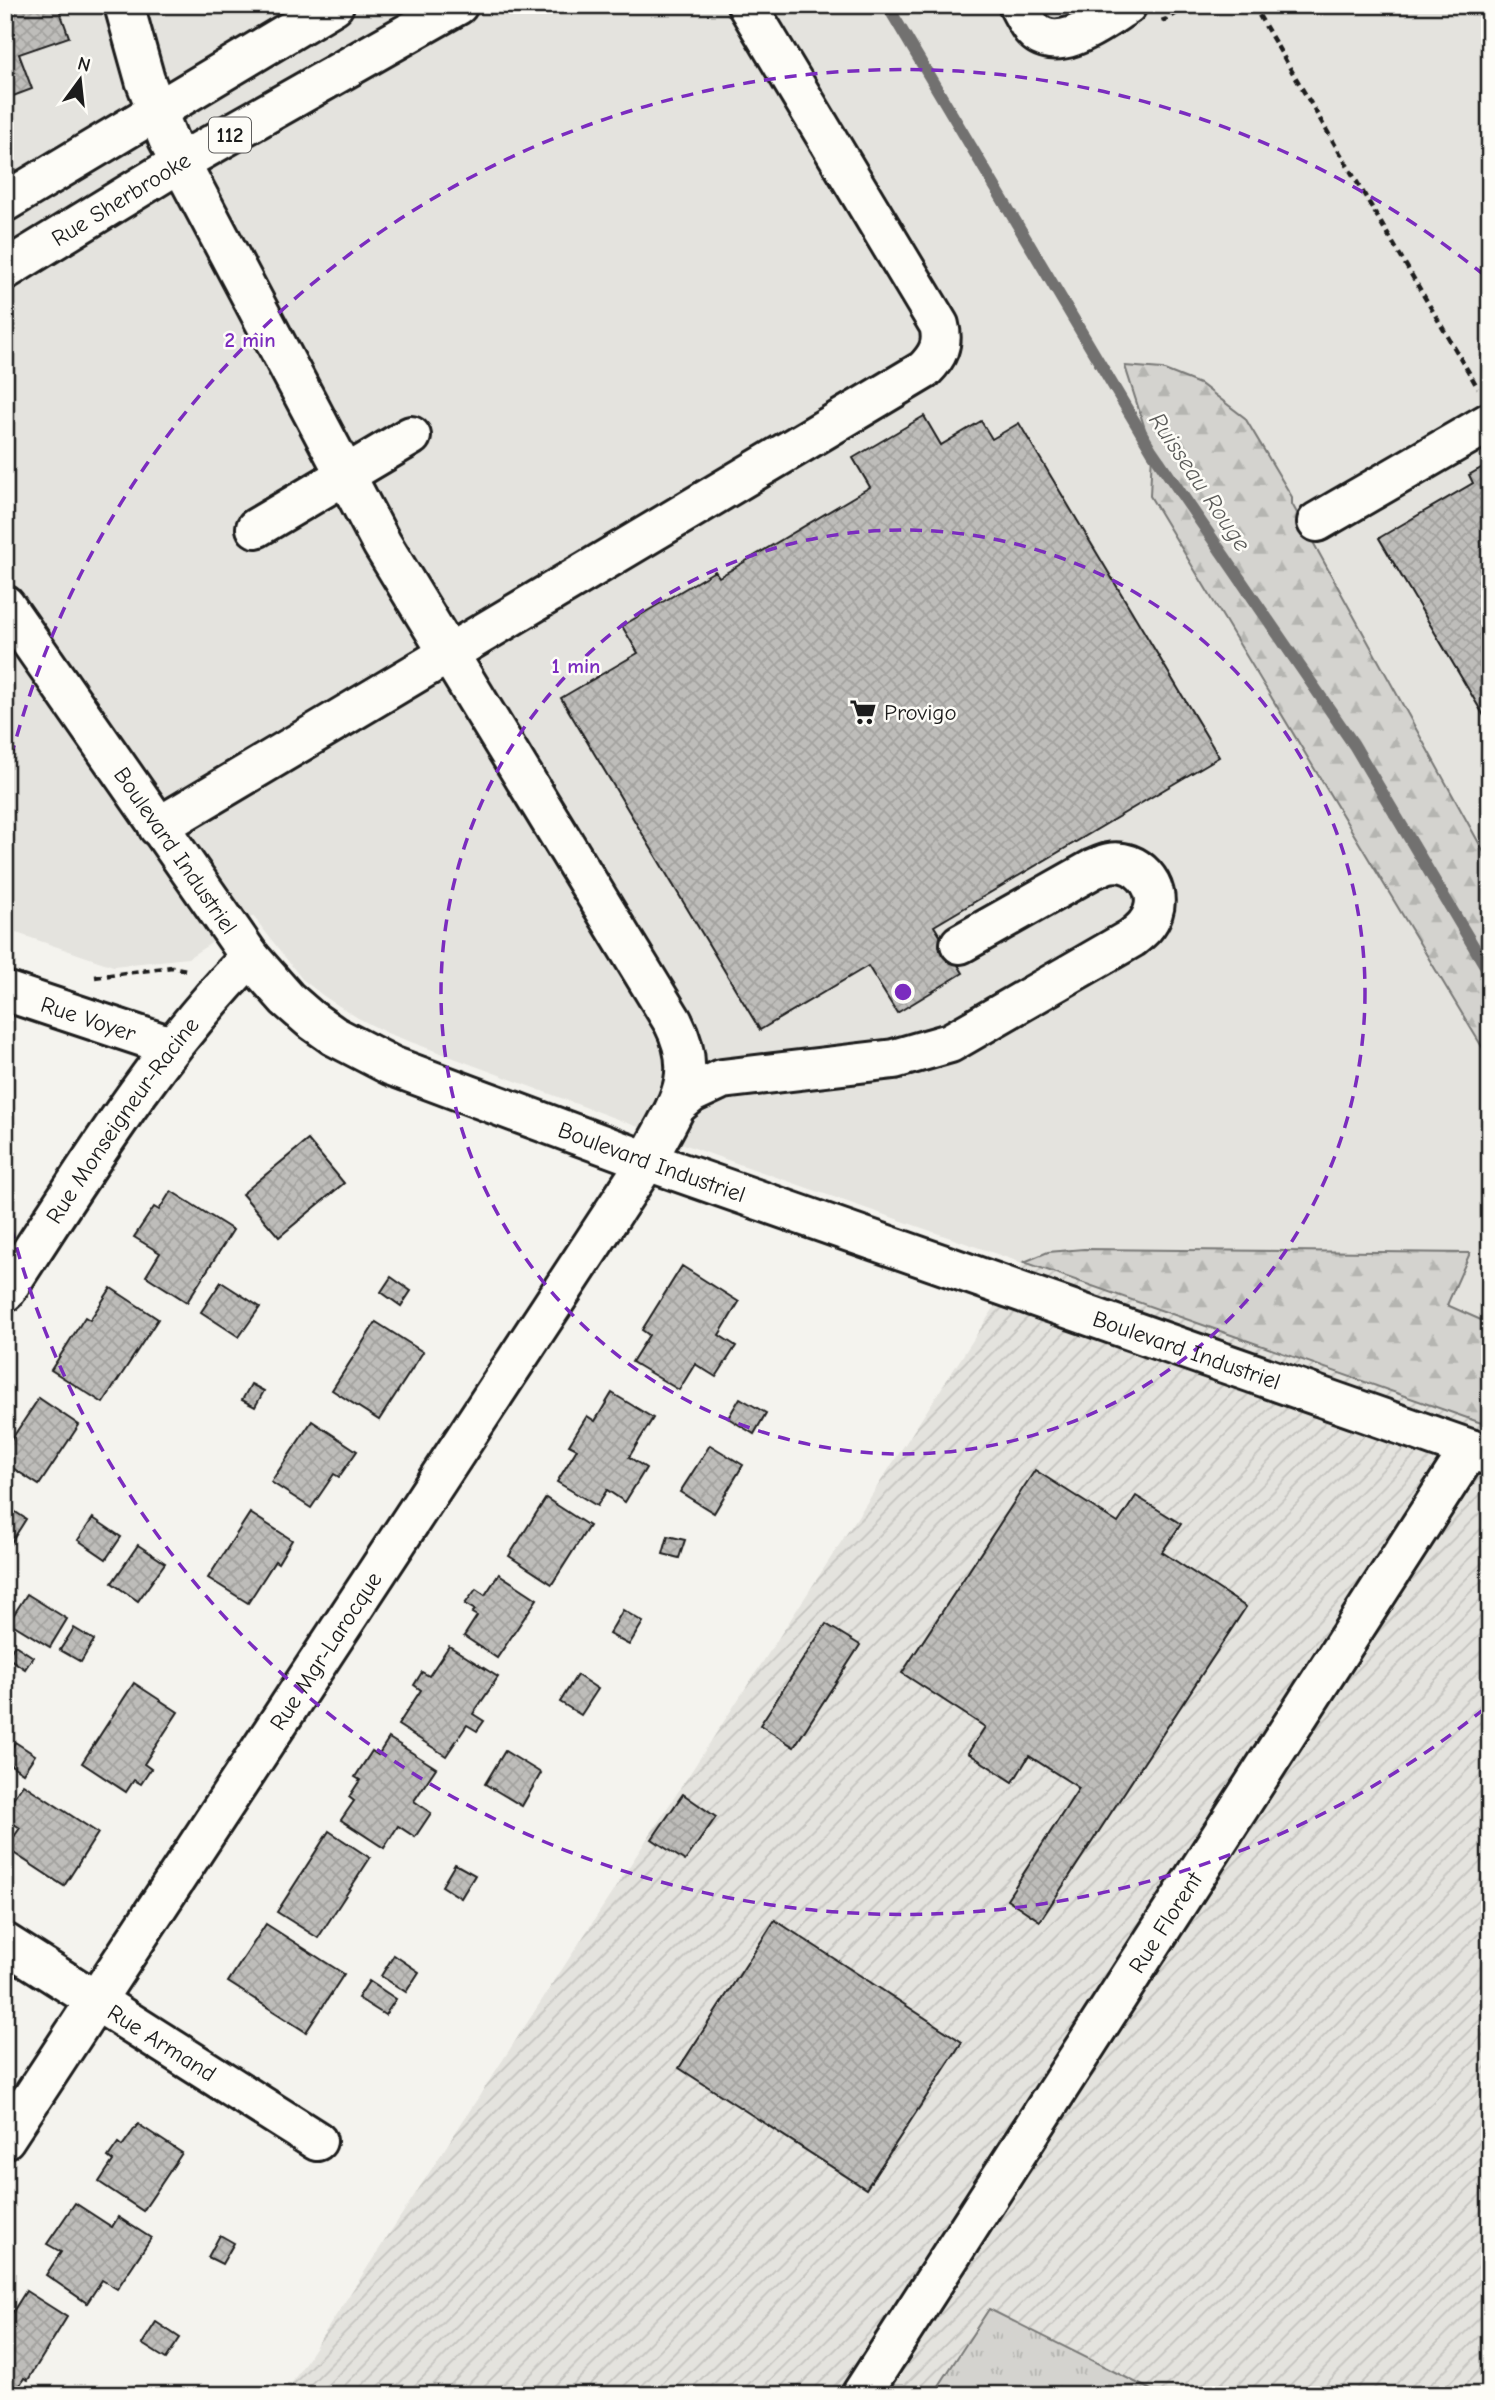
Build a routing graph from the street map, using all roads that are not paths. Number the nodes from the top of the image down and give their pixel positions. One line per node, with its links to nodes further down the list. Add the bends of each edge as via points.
1 (124, 5): 7 (street, Rue Mgr-Larocque)
2 (334, 5): 7 (street, 112)
3 (458, 5): 8 (street, Rue Sherbrooke / 112)
4 (747, 5): 17 (street, via 939,325 938,354 925,370)
5 (1018, 5): 6 (street, via 1032,29 1046,39 1064,39)
6 (1143, 9)
7 (156, 112): 8 (street, Rue Mgr-Larocque); 9 (street, 112)
8 (181, 162): 10 (street, Rue Sherbrooke / 112); 13 (street, Rue Mgr-Larocque)
9 (5, 202)
10 (5, 270)
11 (1486, 409): 14 (street)
12 (411, 436): 13 (street)
13 (344, 475): 15 (street); 17 (street, Rue Mgr-Larocque)
14 (1317, 522)
15 (256, 528)
16 (5, 605): 18 (street, Boulevard Industriel)
17 (449, 653): 18 (street); 23 (street, Rue Mgr-Larocque, via 681,1038 687,1073)
18 (158, 827): 20 (street, Boulevard Industriel)
19 (960, 944): 23 (street, via 1111,862 1129,864 1145,874 1154,891 1154,910 1147,926 1132,938 950,1043 883,1061 722,1079)
20 (250, 957): 22 (street, Rue Monseigneur-Racine); 24 (street, Boulevard Industriel, via 310,1019 363,1052)
21 (5, 991): 22 (street, Rue Voyer)
22 (171, 1046): 25 (street, Rue Monseigneur-Racine)
23 (676, 1105): 24 (street, Rue Mgr-Larocque)
24 (647, 1161): 26 (street, Boulevard Industriel); 28 (street, Rue Mgr-Larocque)
25 (5, 1292)
26 (1480, 1453): 31 (street, Rue Florent)
27 (5, 1943): 28 (street, Rue Armand)
28 (95, 2001): 29 (street, Rue Mgr-Larocque); 30 (street, Rue Armand)
29 (5, 2139)
30 (317, 2141)
31 (861, 2395)

